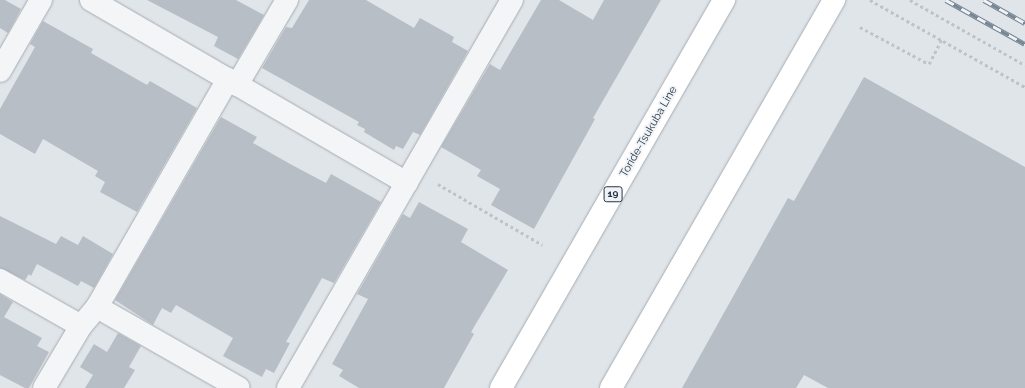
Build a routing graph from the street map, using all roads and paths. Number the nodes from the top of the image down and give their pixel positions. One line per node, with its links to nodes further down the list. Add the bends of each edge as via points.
1 (41, 0): 12 (street)
2 (91, 0): 13 (street)
3 (287, 0): 13 (street)
4 (512, 0): 15 (street)
5 (724, 0): 23 (main road, Toride-Tsukuba Line / 19)
6 (834, 0): 24 (main road)
7 (870, 0): 10 (path)
8 (910, 0): 11 (path)
9 (860, 27): 10 (path, via 929,64)
10 (941, 40): 14 (path)
11 (1025, 65)
12 (0, 70)
13 (233, 82): 15 (street); 18 (street)
14 (1025, 87)
15 (411, 177): 16 (path); 22 (street)
16 (543, 245)
17 (0, 280): 19 (street)
18 (97, 307): 19 (street); 21 (street)
19 (81, 326): 20 (street)
20 (45, 388)
21 (240, 388)
22 (288, 388)
23 (501, 388)
24 (611, 388)

